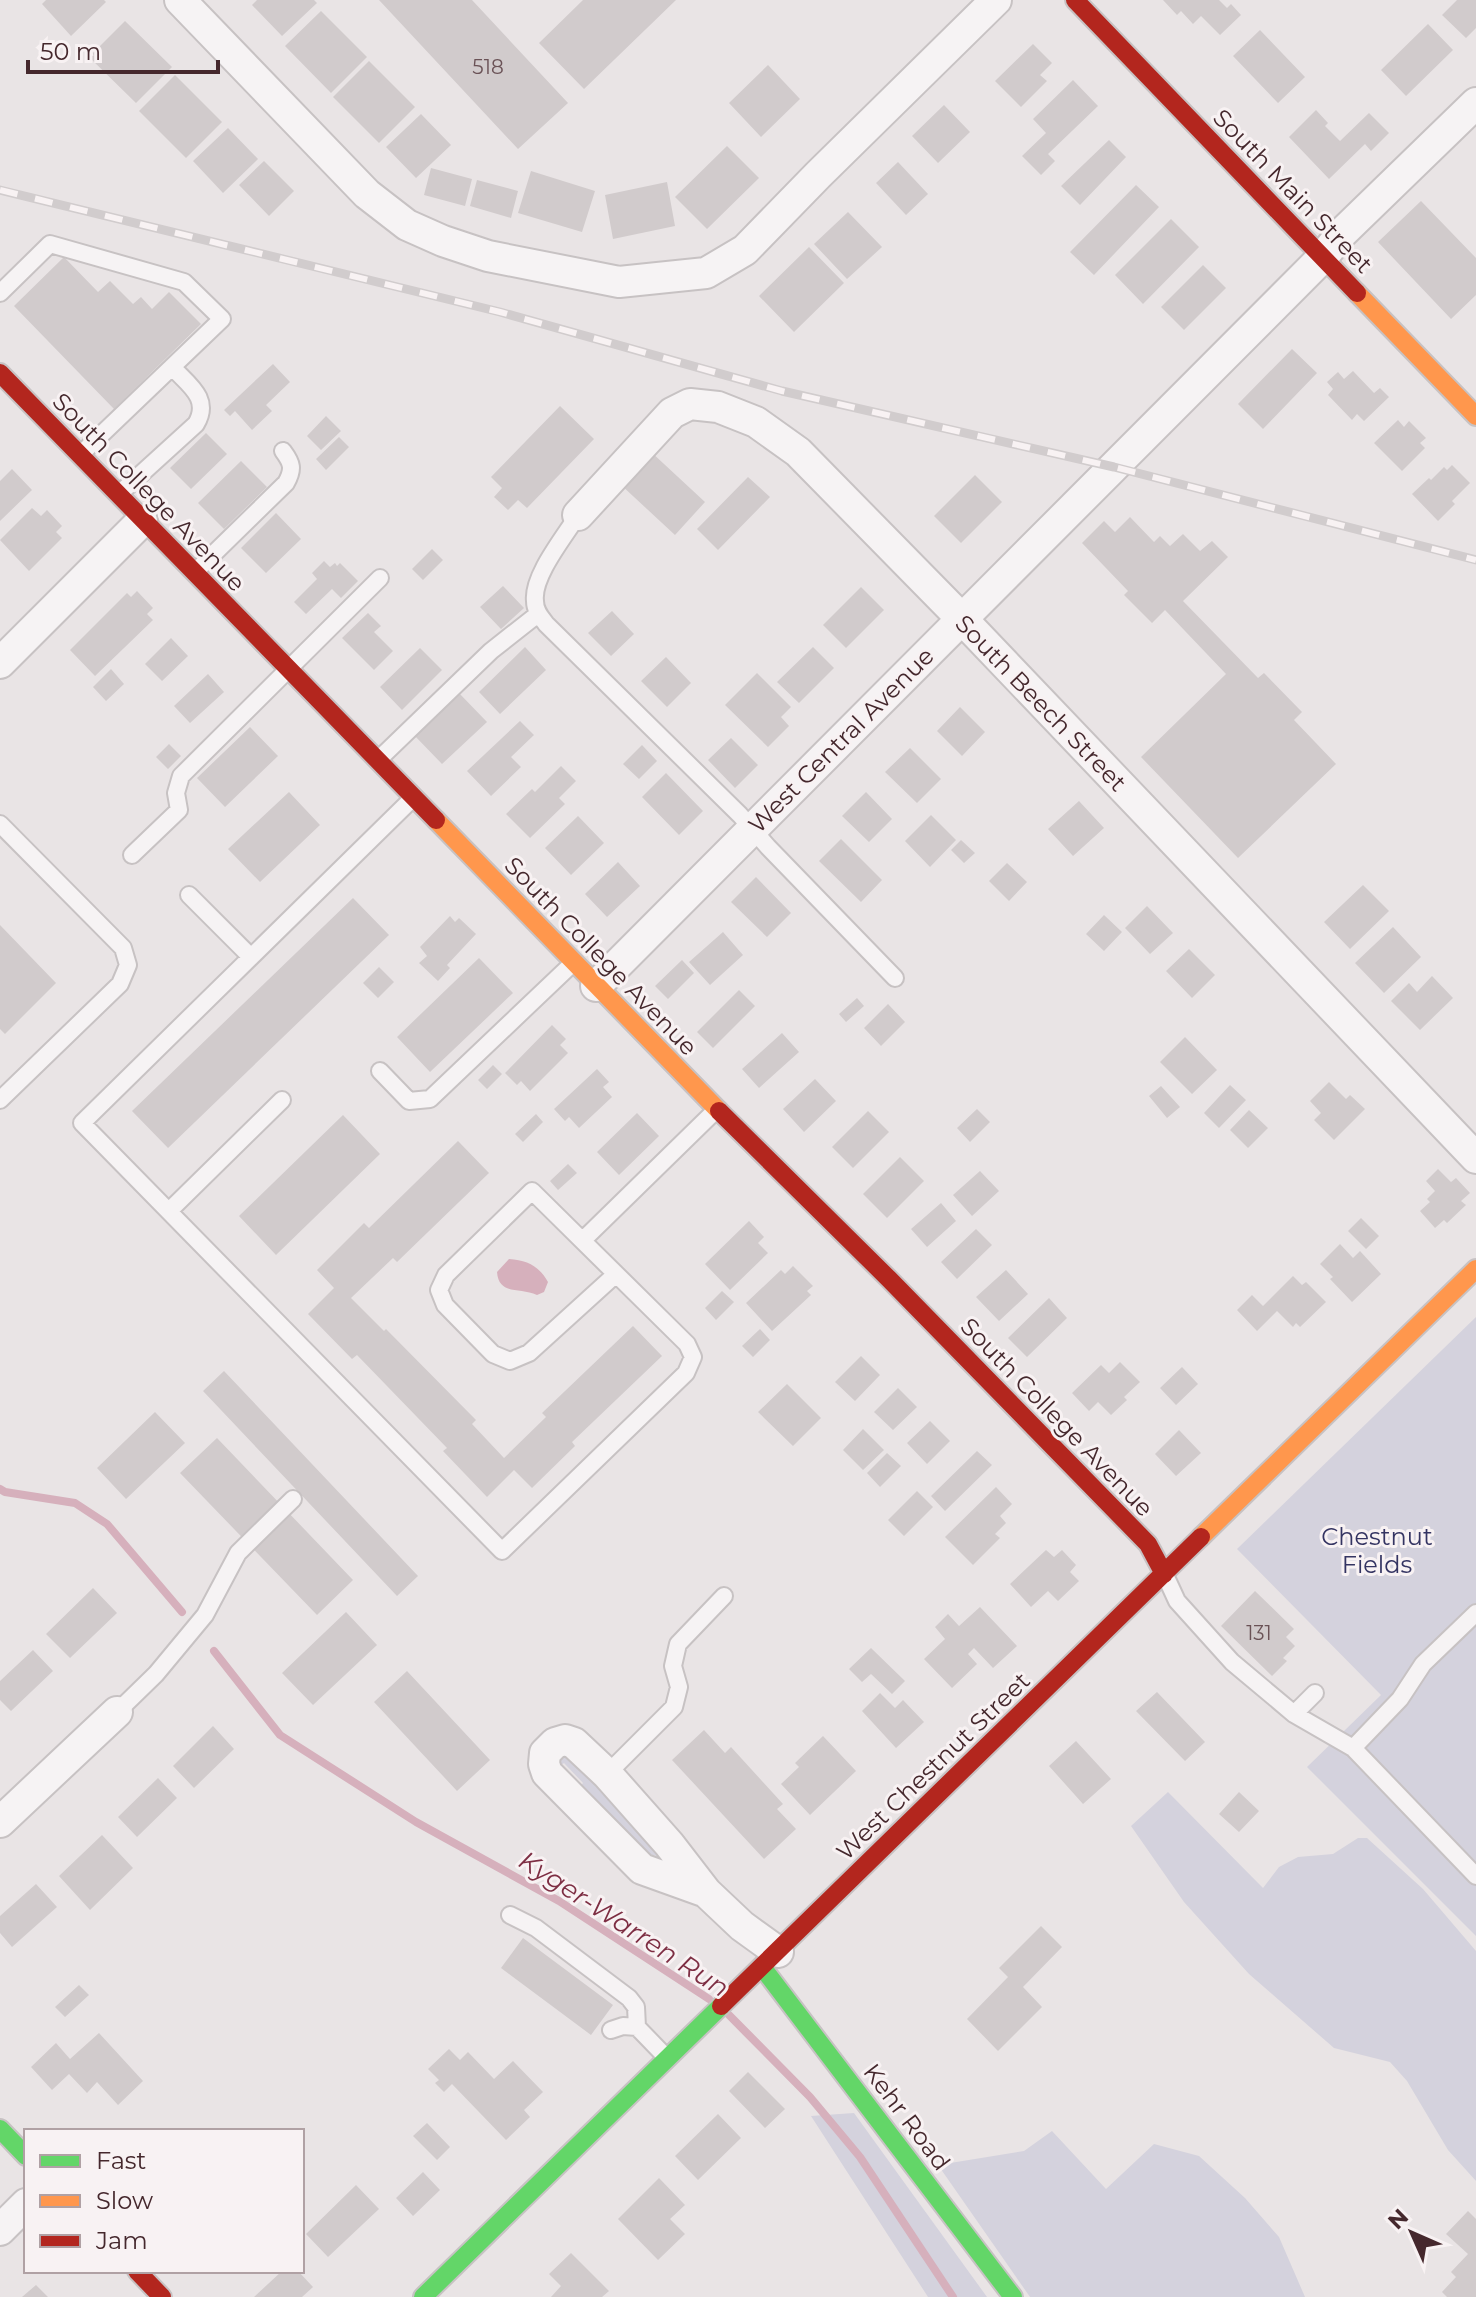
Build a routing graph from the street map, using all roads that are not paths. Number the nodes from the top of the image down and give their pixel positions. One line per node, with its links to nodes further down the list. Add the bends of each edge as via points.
1 (180, 0): 2 (street, via 367,194 407,225 488,256 619,282 706,273 745,250)
2 (996, 0)
3 (1085, 4): 5 (street, South Main Street)
4 (1476, 103): 5 (street, West Central Avenue)
5 (1323, 257): 9 (street, South Main Street); 18 (street, West Central Avenue)
6 (0, 293): 7 (lane, via 50,244 184,282 222,319)
7 (173, 368): 11 (lane); 12 (lane, via 199,397 201,415)
8 (0, 373): 11 (street, South College Avenue)
9 (1476, 416)
10 (283, 451): 15 (lane, via 292,472 286,483)
11 (80, 455): 12 (street, South College Avenue)
12 (118, 495): 14 (street, South College Avenue)
13 (578, 515): 17 (lane, via 541,575 534,601); 18 (street, South Beech Street, via 672,413 690,404 718,407 756,422 798,452)
14 (142, 521): 15 (street, South College Avenue); 19 (street)
15 (194, 573): 20 (street, South College Avenue)
16 (380, 578): 20 (lane)
17 (538, 614): 21 (lane, via 491,651); 24 (lane)
18 (962, 619): 24 (street, West Central Avenue); 35 (street, South Beech Street)
19 (0, 663)
20 (288, 670): 21 (street, South College Avenue); 25 (lane, via 181,776 179,810)
21 (377, 761): 22 (street, South College Avenue)
22 (413, 798): 27 (lane); 28 (street, South College Avenue)
23 (0, 824): 32 (lane, via 123,948 128,965 120,984)
24 (753, 828): 29 (lane); 30 (street, West Central Avenue)
25 (132, 855)
26 (189, 895): 27 (lane)
27 (251, 957): 36 (lane, via 82,1123)
28 (573, 962): 30 (street, South College Avenue); 31 (lane, via 430,1099 409,1101)
29 (895, 978)
30 (596, 986): 34 (street, South College Avenue)
31 (380, 1071)
32 (0, 1100)
33 (282, 1100): 36 (lane)
34 (717, 1109): 37 (lane); 41 (street, South College Avenue, via 1148,1544)
35 (1476, 1158)
36 (169, 1211): 39 (lane, via 502,1551 686,1373 693,1357 687,1344)
37 (583, 1240): 39 (lane); 39 (lane, via 532,1191 446,1275 439,1290 445,1305 493,1354 510,1361 529,1353)
38 (1476, 1269): 41 (street, West Chestnut Street)
39 (616, 1274)
40 (293, 1499): 45 (lane, via 238,1553 205,1615)
41 (1164, 1574): 46 (lane, via 1177,1601 1232,1662); 53 (street, West Chestnut Street)
42 (724, 1596): 48 (lane, via 678,1644 674,1707)
43 (1476, 1613): 47 (lane, via 1423,1664 1400,1699)
44 (1315, 1693): 46 (lane)
45 (117, 1712): 49 (street)
46 (1294, 1714): 47 (lane)
47 (1353, 1748): 50 (lane)
48 (607, 1774): 51 (street); 51 (street, via 574,1743 555,1743 545,1753 547,1773 642,1869)
49 (0, 1822)
50 (1476, 1876)
51 (706, 1892): 53 (street)
52 (510, 1915): 54 (lane, via 536,1928 629,1998 636,2007)
53 (770, 1959): 56 (street, West Chestnut Street); 64 (street, Kehr Road)
54 (637, 2027): 55 (lane); 56 (lane)
55 (611, 2030)
56 (668, 2059): 63 (street, West Chestnut Street)
57 (0, 2129): 58 (street)
58 (24, 2154)
59 (24, 2206): 60 (street)
60 (0, 2230)
61 (139, 2273): 62 (street)
62 (162, 2297)
63 (423, 2297)
64 (1013, 2297)

